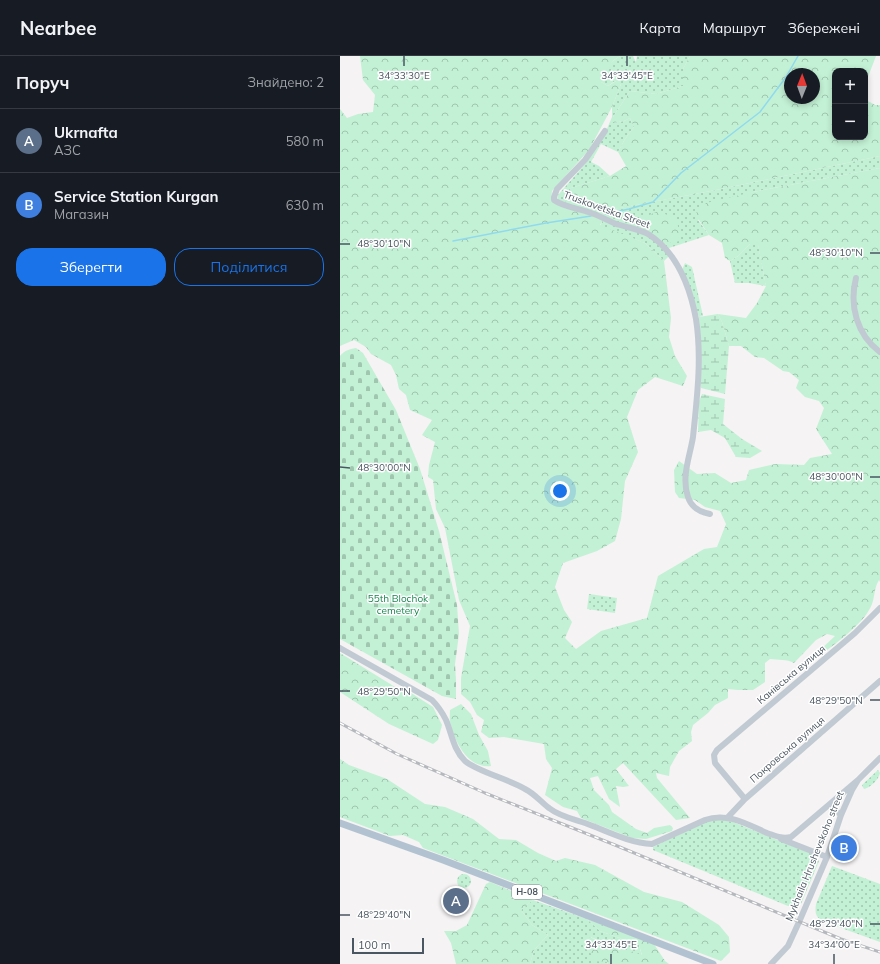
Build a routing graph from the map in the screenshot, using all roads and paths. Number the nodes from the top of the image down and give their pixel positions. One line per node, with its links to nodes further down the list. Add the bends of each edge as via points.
1 (605, 131): 4 (street, Truskavetska Street, via 585,160 557,189 554,200 646,233 664,247 680,270 692,300 699,361 686,489 694,507)
2 (856, 278): 3 (street, via 853,295 857,319 866,339)
3 (880, 352)
4 (710, 514)
5 (880, 608): 10 (street, Канівська вулиця, via 855,633 717,750 714,755 715,763)
6 (340, 648): 13 (street, via 432,700 442,711 453,743 466,762 525,789 561,814 629,840 652,844 712,817)
7 (880, 681): 10 (street, Покровська вулиця)
8 (880, 759): 9 (street, Mykhaila Hrushevskoho street)
9 (858, 780): 11 (street); 12 (street, Mykhaila Hrushevskoho street)
10 (745, 798): 13 (street, Покровська вулиця)
11 (829, 805): 12 (street); 15 (street, via 791,837)
12 (841, 815): 16 (street, Mykhaila Hrushevskoho street)
13 (728, 817): 15 (street)
14 (340, 823): 17 (main road, Н-08, via 478,873)
15 (780, 838): 16 (street)
16 (827, 858): 18 (street, Mykhaila Hrushevskoho street, via 788,946)
17 (713, 964)
18 (771, 964)

